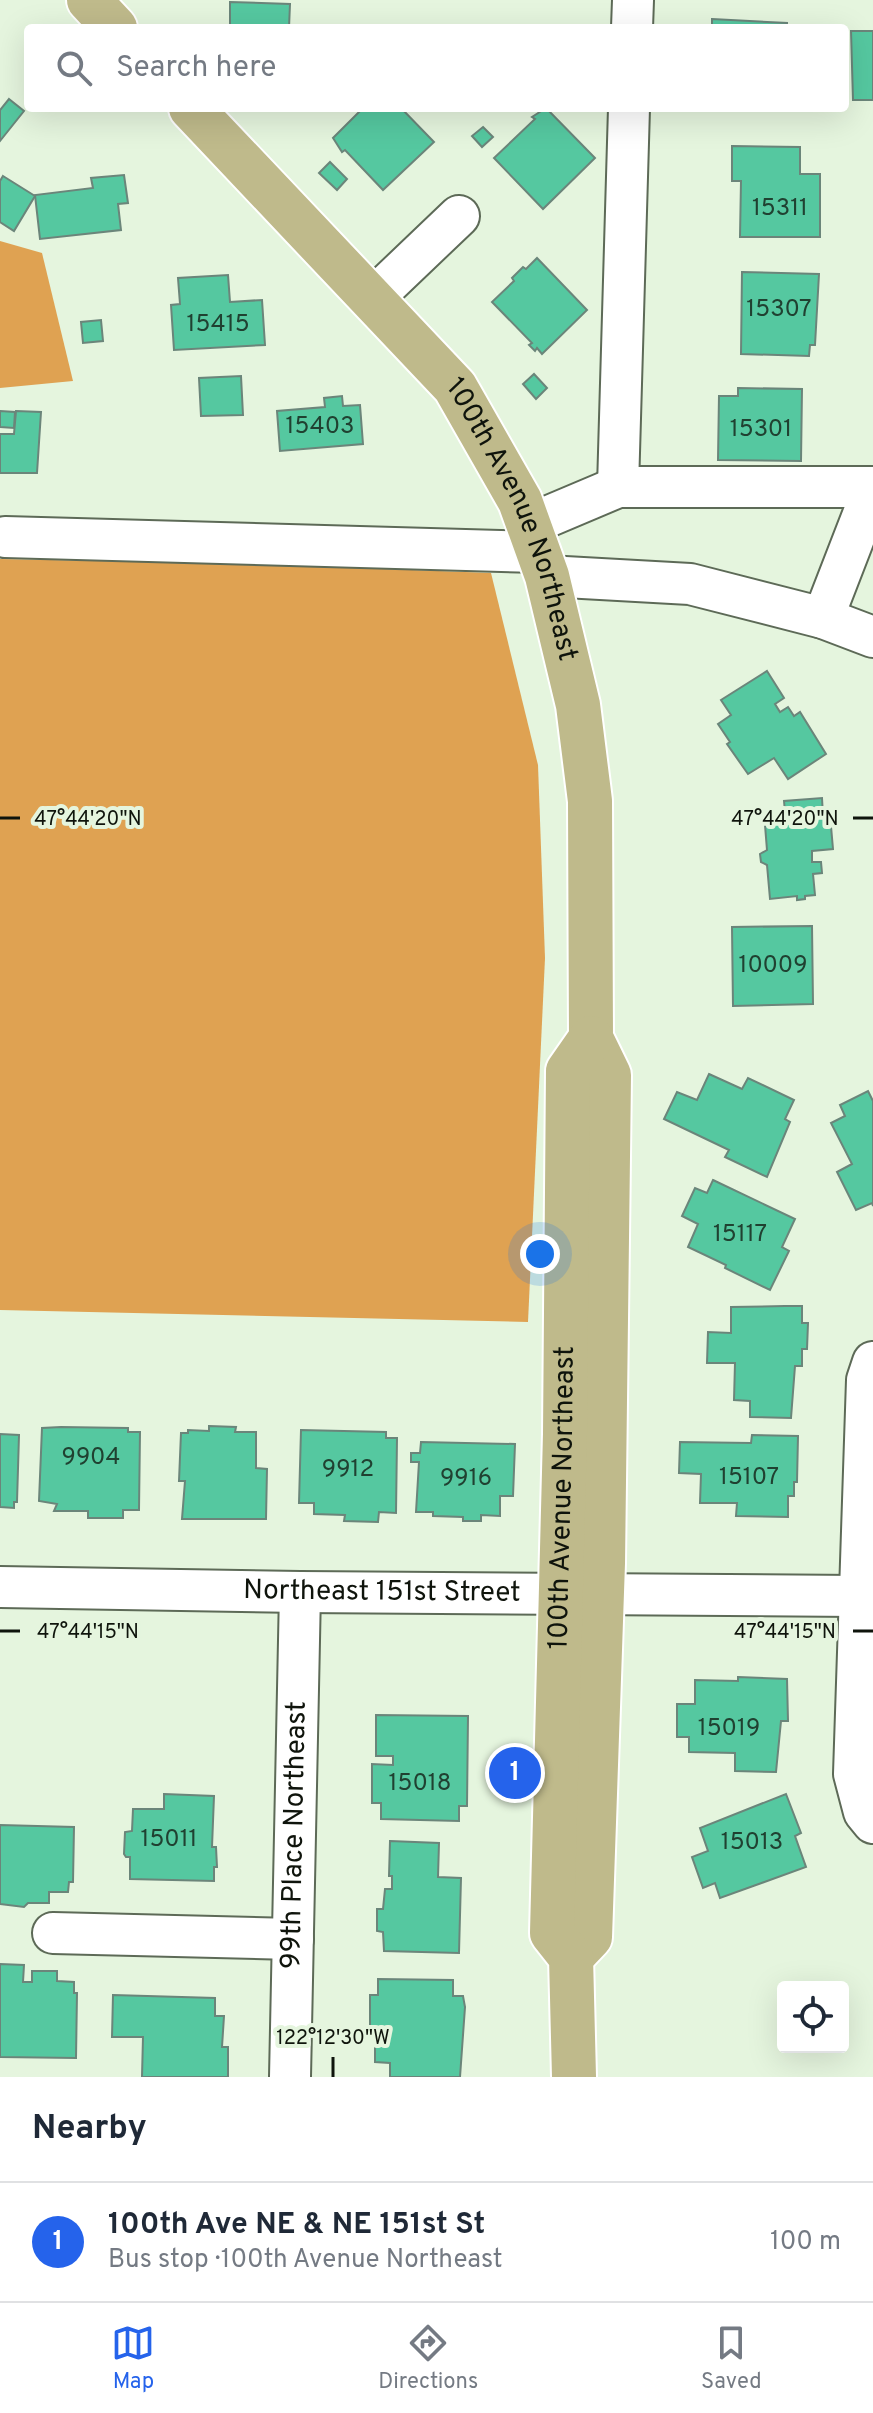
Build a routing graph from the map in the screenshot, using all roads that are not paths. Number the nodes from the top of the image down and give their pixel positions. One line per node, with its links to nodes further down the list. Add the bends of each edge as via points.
1 (89, 0): 3 (main road)
2 (633, 0): 4 (street)
3 (111, 24)
4 (632, 24)
5 (195, 112): 8 (main road, 100th Avenue Northeast)
6 (629, 112): 9 (street)
7 (459, 216): 8 (street)
8 (372, 299): 12 (main road, 100th Avenue Northeast, via 455,387 520,501)
9 (618, 487): 10 (street); 12 (street)
10 (873, 488): 13 (street)
11 (5, 537): 12 (street)
12 (538, 551): 13 (street); 18 (main road, 100th Avenue Northeast, via 578,705 590,801 591,1038 609,1075)
13 (823, 618): 14 (street)
14 (873, 637)
15 (873, 1362): 19 (street, via 867,1380)
16 (0, 1587): 17 (street, Northeast 151st Street)
17 (300, 1592): 18 (street, Northeast 151st Street); 22 (street, 99th Place Northeast)
18 (581, 1594): 19 (street, Northeast 151st Street); 24 (main road, 100th Avenue Northeast, via 552,1933 571,1957)
19 (858, 1596): 20 (street, via 854,1774 864,1812)
20 (873, 1823)
21 (53, 1933): 22 (street)
22 (293, 1939): 23 (street, 99th Place Northeast)
23 (290, 2077)
24 (574, 2077)

